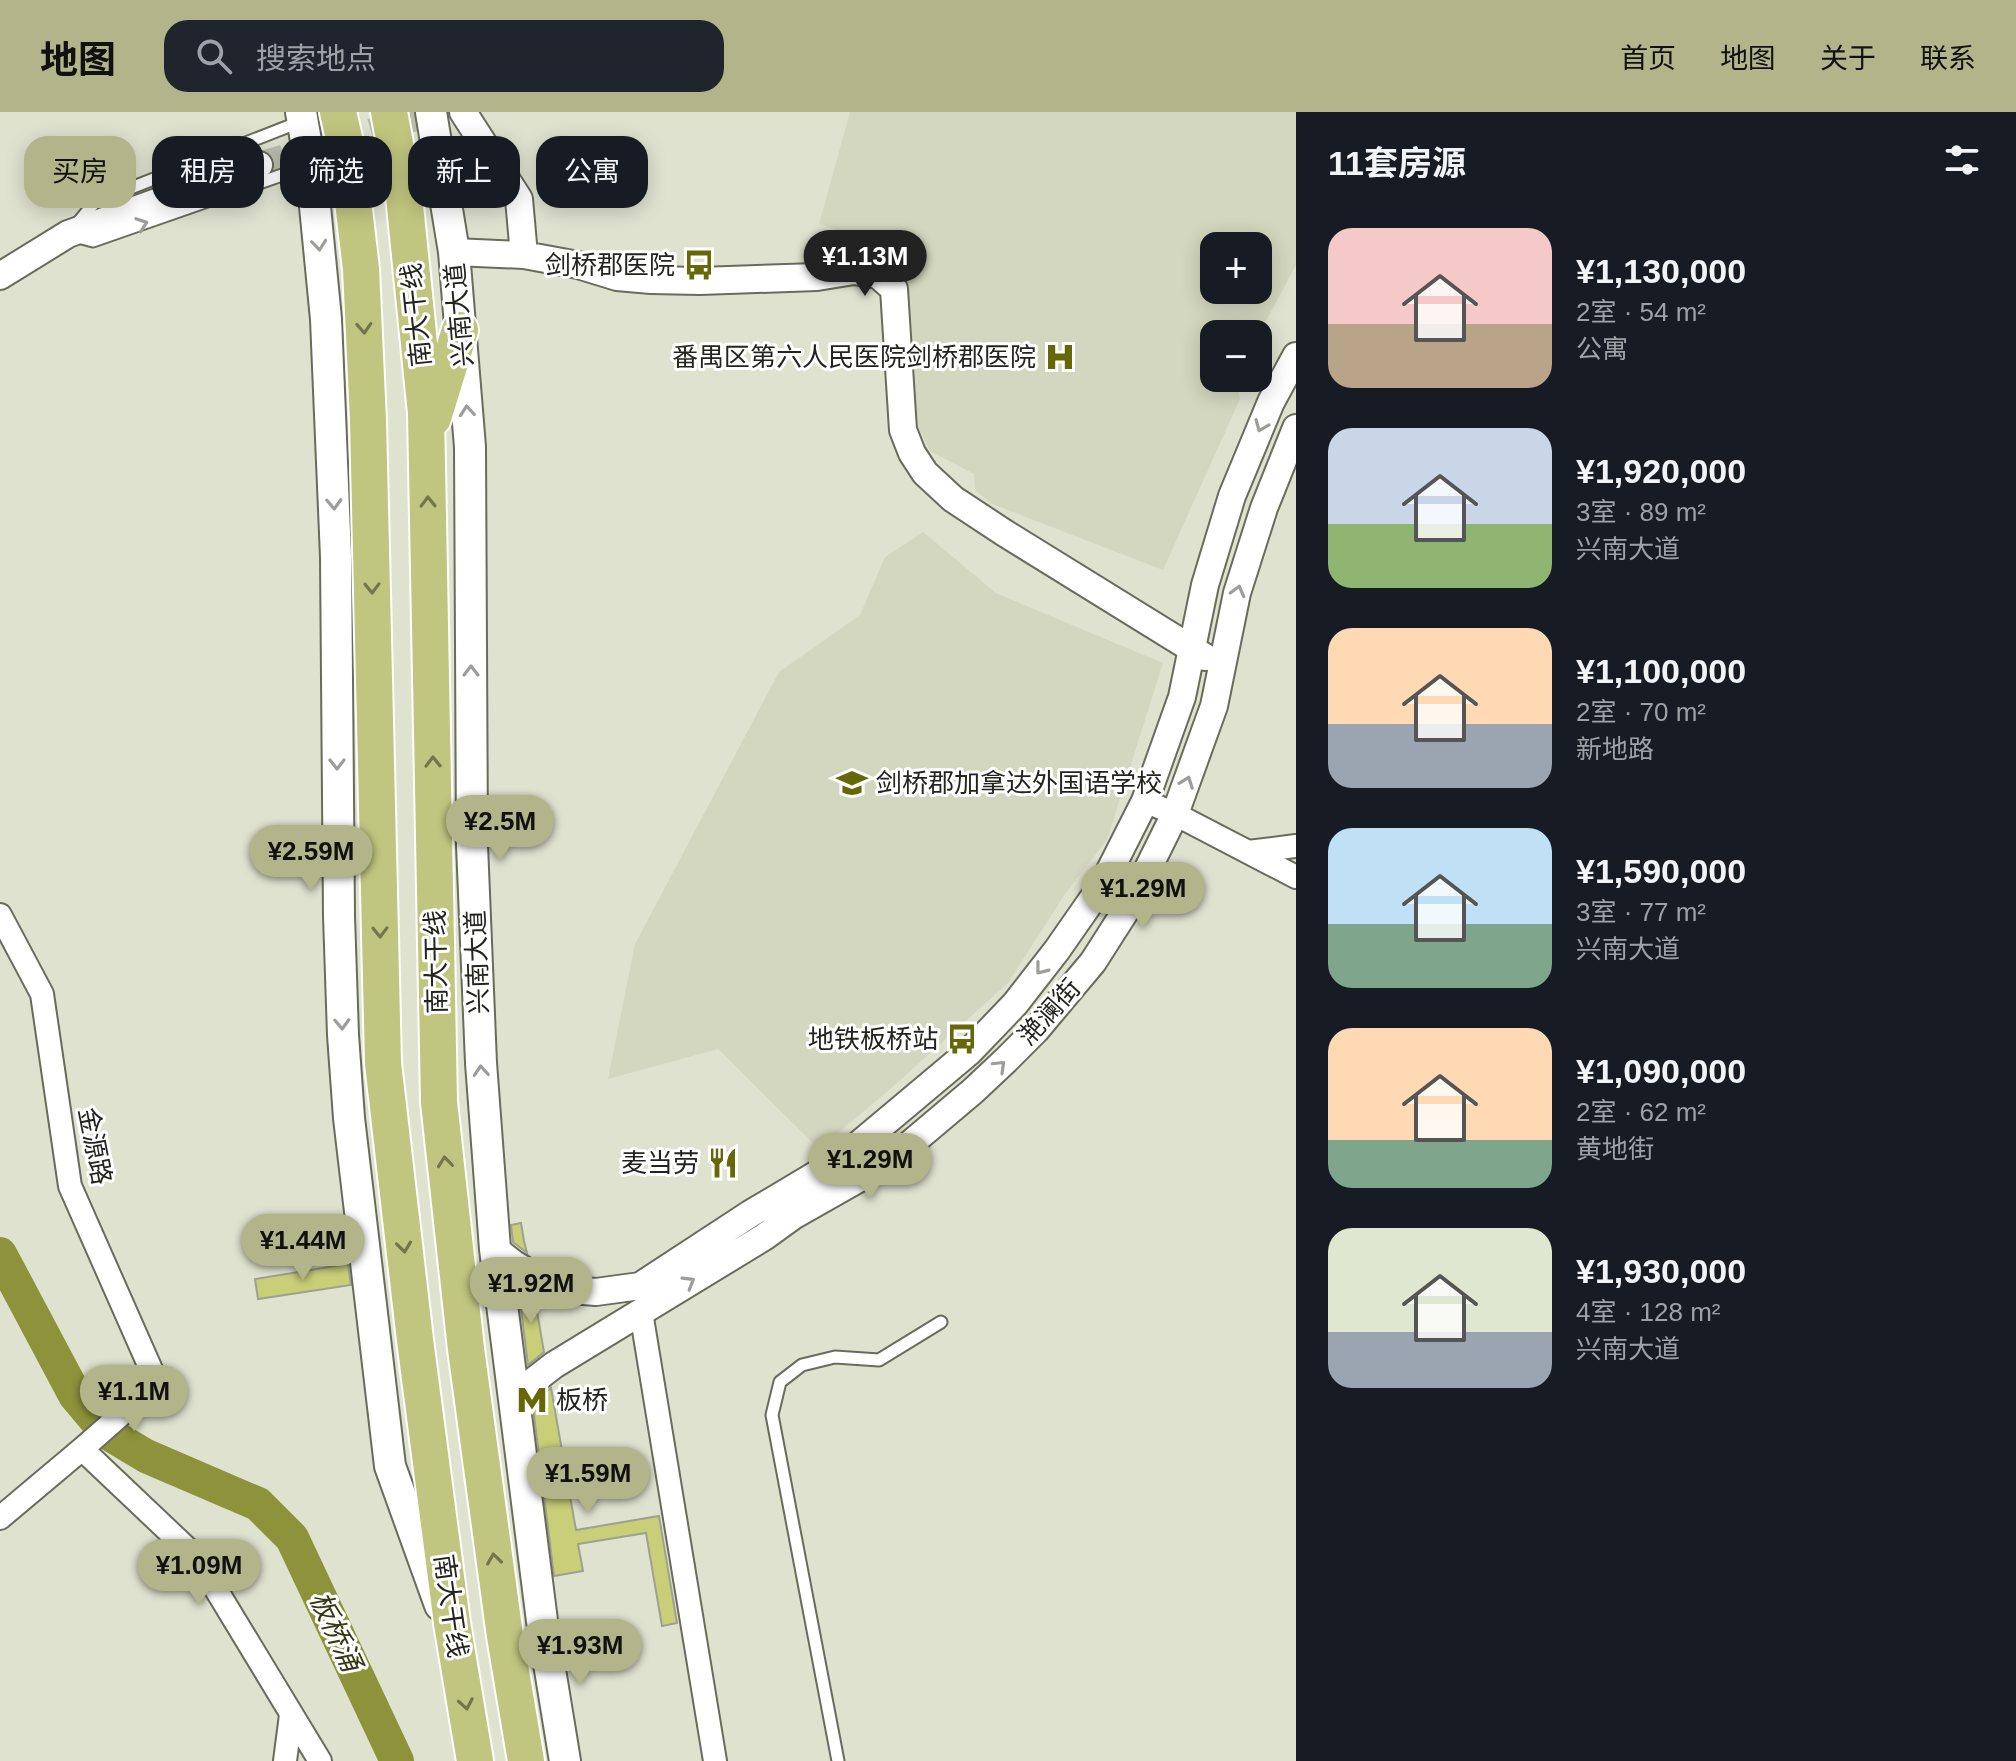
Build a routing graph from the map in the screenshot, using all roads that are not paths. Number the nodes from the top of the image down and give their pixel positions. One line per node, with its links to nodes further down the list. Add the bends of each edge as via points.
1 (338, 112): 36 (highway, 南大干线, one-way to 36, via 362,284 383,1063)
2 (389, 112): 17 (highway, 南大干线, via 403,186)
3 (431, 112): 11 (main road, 兴南大道)
4 (463, 112): 12 (street, via 519,199)
5 (302, 116): 6 (main road); 10 (lane, via 95,202)
6 (305, 136)
7 (280, 176): 10 (lane, one-way to 7, via 93,241)
8 (152, 204): 10 (street)
9 (315, 208): 36 (main road, one-way to 36, via 326,319 336,557 339,916 349,1118 390,1466)
10 (68, 234): 13 (street)
11 (454, 252): 12 (street); 14 (main road, 兴南大道)
12 (524, 255): 18 (street, via 651,280 817,277 854,271 878,275 894,289 903,430 925,473 978,516)
13 (0, 276)
14 (460, 330): 17 (highway); 30 (main road, 兴南大道, one-way to 14, via 476,938 470,447)
15 (1296, 356): 18 (street, 滟澜街, one-way to 18, via 1232,496)
16 (1296, 428): 19 (street, 滟澜街, one-way to 16, via 1250,550)
17 (427, 438): 41 (highway, 南大干线, one-way to 17, via 466,1349 439,1102)
18 (1192, 649): 19 (street); 20 (street, 滟澜街, via 1182,697)
19 (1222, 667): 21 (street, 滟澜街, one-way to 19, via 1214,706)
20 (1145, 801): 21 (street); 26 (street, 滟澜街, one-way to 26, via 1103,884 1057,950 978,1043)
21 (1175, 814): 23 (street); 27 (street, 滟澜街, one-way to 21, via 1036,1030 1093,962 1132,901)
22 (1296, 846): 23 (street)
23 (1248, 852): 24 (street)
24 (1296, 877)
25 (0, 915): 34 (street, 金源路, via 42,994 70,1186 157,1383)
26 (920, 1094): 27 (street); 28 (street, 滟澜街, via 839,1161)
27 (941, 1117): 29 (street, 滟澜街, via 890,1161)
28 (750, 1214): 29 (street); 30 (street, 滟澜街, via 640,1286 571,1290 543,1281)
29 (764, 1237): 31 (street, 滟澜街, one-way to 29)
30 (495, 1249): 33 (main road, 兴南大道)
31 (641, 1312): 33 (street, 滟澜街, via 554,1365 532,1382); 43 (street)
32 (941, 1322): 44 (lane, via 879,1360 835,1357 802,1365 780,1382 772,1415)
33 (515, 1408): 42 (main road, 兴南大道)
34 (82, 1449): 35 (street); 37 (street, via 197,1558)
35 (0, 1518)
36 (456, 1647): 40 (highway, 南大干线, one-way to 40)
37 (291, 1715): 38 (street); 39 (street)
38 (285, 1761)
39 (320, 1761)
40 (475, 1761)
41 (526, 1761)
42 (565, 1761)
43 (715, 1761)
44 (838, 1761)

